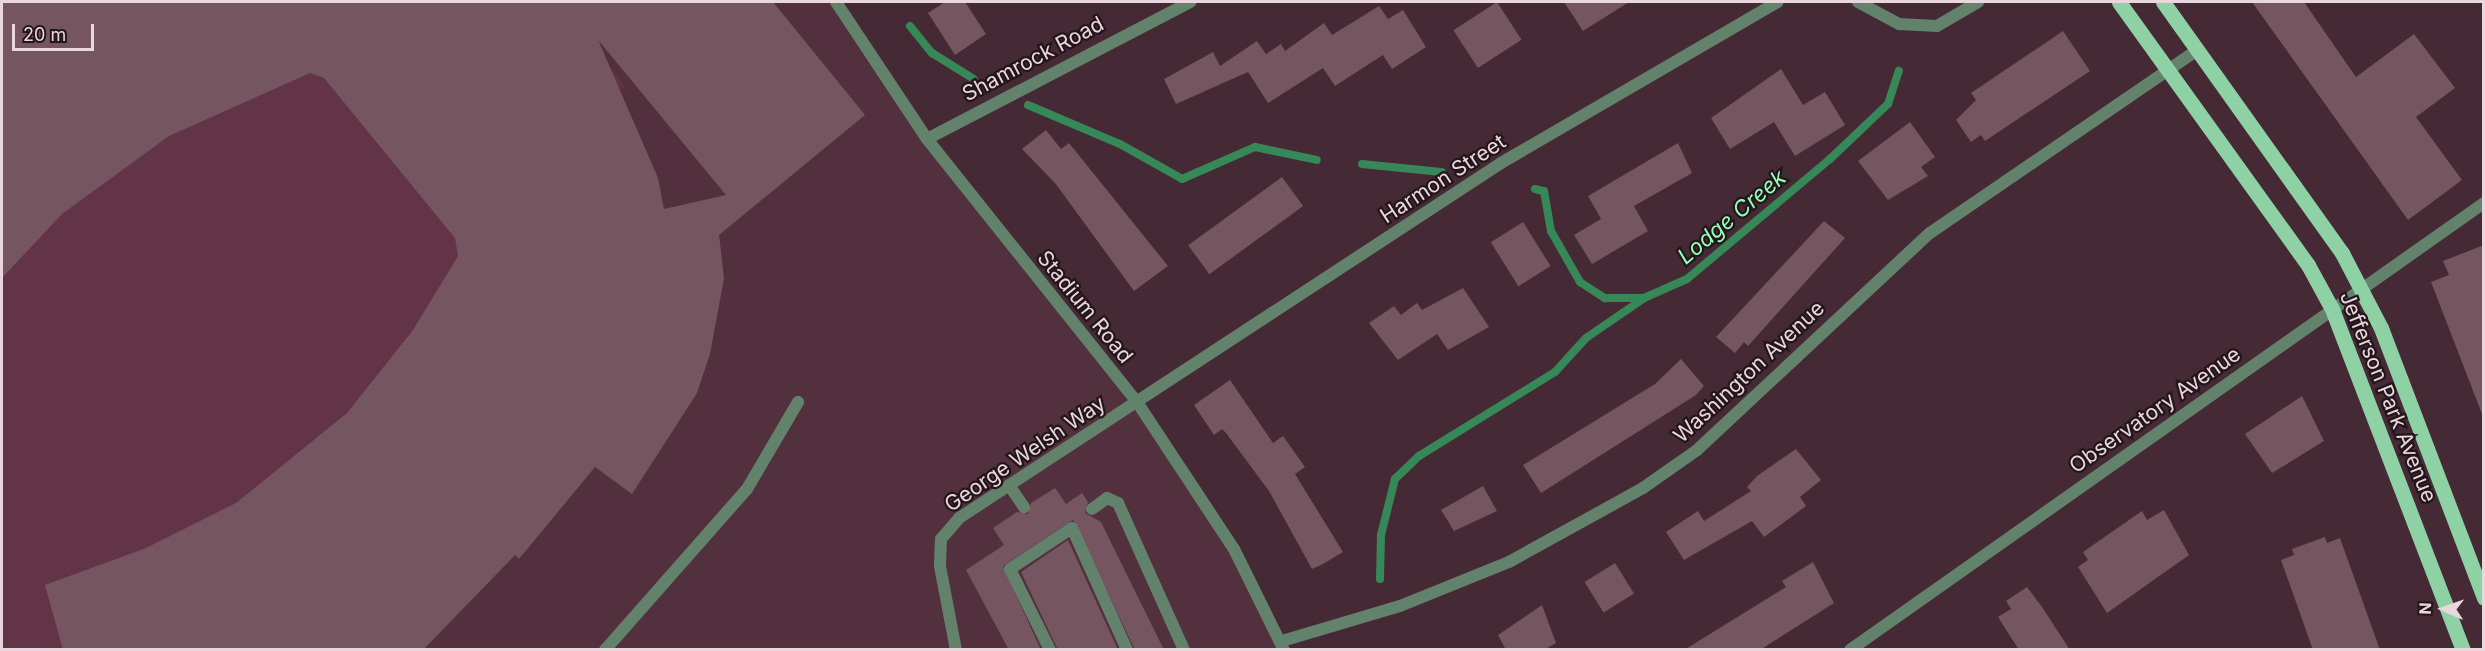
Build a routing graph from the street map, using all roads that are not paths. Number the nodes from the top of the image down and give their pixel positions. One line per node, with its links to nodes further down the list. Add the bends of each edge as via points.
1 (836, 2): 10 (street, Stadium Road)
2 (1190, 2): 10 (street, Shamrock Road)
3 (1778, 2): 15 (street, Harmon Street, via 1590,107)
4 (1858, 2): 5 (street, via 1899,24 1937,26)
5 (1978, 2)
6 (2119, 2): 9 (main road, Jefferson Park Avenue)
7 (2163, 2): 8 (main road, Jefferson Park Avenue)
8 (2198, 50): 9 (street, Washington Avenue); 12 (main road, Jefferson Park Avenue, via 2342,253)
9 (2169, 72): 13 (main road, Jefferson Park Avenue, via 2308,265); 20 (street, Washington Avenue, via 1930,233 1697,450 1643,488 1509,562 1400,606)
10 (927, 139): 15 (street, Stadium Road)
11 (2484, 203): 12 (street, Observatory Avenue)
12 (2359, 289): 13 (street, Observatory Avenue); 19 (main road, Jefferson Park Avenue, via 2396,365)
13 (2332, 309): 26 (street, Observatory Avenue); 27 (main road, Jefferson Park Avenue)
14 (798, 402): 21 (street, via 747,489)
15 (1137, 402): 16 (street, George Welsh Way); 20 (street, Stadium Road, via 1234,549)
16 (1009, 485): 17 (street); 22 (street, George Welsh Way, via 959,518 941,539 940,566)
17 (1024, 507)
18 (1092, 509): 25 (street, via 1107,498 1118,503)
19 (2484, 598)
20 (1283, 645)
21 (605, 650)
22 (956, 650)
23 (1050, 650): 24 (street, via 1010,569 1072,528)
24 (1127, 650)
25 (1184, 650)
26 (1850, 650)
27 (2463, 650)

